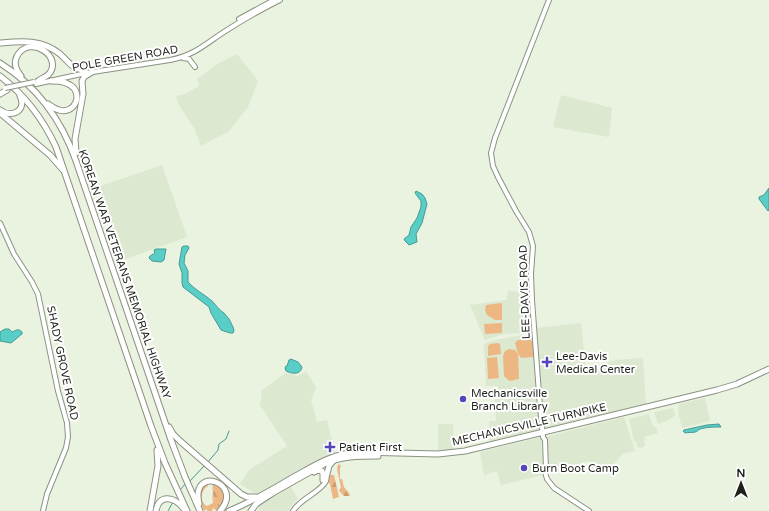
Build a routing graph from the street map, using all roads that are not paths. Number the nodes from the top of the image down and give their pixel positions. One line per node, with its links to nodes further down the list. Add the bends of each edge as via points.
1 (274, 0): 7 (main road, POLE GREEN ROAD, via 231,24 191,51)
2 (280, 0): 5 (main road, POLE GREEN ROAD, via 228,29 197,51)
3 (549, 0): 30 (main road, LEE-DAVIS ROAD, via 506,108 493,143 492,153 493,166 498,177 533,243 532,300)
4 (0, 43): 9 (highway, via 26,41 42,44 56,51 74,68)
5 (179, 58): 7 (main road, POLE GREEN ROAD); 8 (main road, via 188,58)
6 (0, 63): 14 (highway, KOREAN WAR VETERANS MEMORIAL HIGHWAY)
7 (131, 65): 9 (main road, POLE GREEN ROAD); 10 (main road, POLE GREEN ROAD)
8 (195, 67)
9 (85, 71): 13 (main road, POLE GREEN ROAD)
10 (92, 72): 12 (main road, POLE GREEN ROAD); 21 (highway, via 84,76 82,81 75,141)
11 (0, 76): 16 (highway, KOREAN WAR VETERANS MEMORIAL HIGHWAY)
12 (51, 81): 13 (main road, POLE GREEN ROAD); 18 (highway, via 64,82 72,86 77,94 76,103 69,110 61,111)
13 (36, 82): 14 (highway, via 50,72 52,61 42,49 30,47 21,51 15,62 17,71); 15 (main road, POLE GREEN ROAD, bridge)
14 (26, 83): 18 (highway, KOREAN WAR VETERANS MEMORIAL HIGHWAY)
15 (6, 89): 17 (highway)
16 (16, 90): 19 (highway, via 22,101 19,110 10,114); 22 (highway, KOREAN WAR VETERANS MEMORIAL HIGHWAY, via 46,128)
17 (0, 92)
18 (42, 100): 21 (highway, KOREAN WAR VETERANS MEMORIAL HIGHWAY, via 64,131)
19 (0, 110)
20 (0, 113): 22 (highway, via 52,156)
21 (76, 160): 26 (highway, KOREAN WAR VETERANS MEMORIAL HIGHWAY)
22 (67, 176): 29 (highway, KOREAN WAR VETERANS MEMORIAL HIGHWAY)
23 (0, 223): 42 (main road, SHADY GROVE ROAD, via 14,254 37,292 68,428 67,444 50,485)
24 (769, 369): 28 (highway, MECHANICSVILLE TURNPIKE, via 721,389)
25 (769, 372): 30 (highway, MECHANICSVILLE TURNPIKE, via 723,392)
26 (159, 405): 39 (highway, via 173,434 241,494 255,497); 46 (highway, KOREAN WAR VETERANS MEMORIAL HIGHWAY, via 174,450)
27 (622, 407): 28 (highway, via 621,412)
28 (617, 414): 30 (highway, MECHANICSVILLE TURNPIKE)
29 (151, 426): 41 (highway, KOREAN WAR VETERANS MEMORIAL HIGHWAY); 43 (highway, via 159,460)
30 (543, 435): 31 (main road, LEE-DAVIS ROAD); 32 (highway, MECHANICSVILLE TURNPIKE, via 452,456); 33 (main road, LEE-DAVIS ROAD)
31 (543, 452): 33 (main road); 35 (main road, LEE-DAVIS ROAD)
32 (334, 458): 34 (highway, MECHANICSVILLE TURNPIKE); 34 (highway, via 328,457); 36 (highway)
33 (546, 459): 35 (main road, LEE-DAVIS ROAD)
34 (324, 461): 36 (main road); 37 (highway, MECHANICSVILLE TURNPIKE); 38 (main road); 39 (highway, MECHANICSVILLE TURNPIKE)
35 (545, 470): 53 (main road, LEE-DAVIS ROAD, via 547,479 554,488)
36 (327, 474): 52 (main road, via 324,485)
37 (306, 475): 38 (highway, via 320,470 323,473); 40 (highway, MECHANICSVILLE TURNPIKE)
38 (323, 480): 51 (main road)
39 (282, 484): 48 (highway, MECHANICSVILLE TURNPIKE)
40 (276, 491): 49 (highway, MECHANICSVILLE TURNPIKE); 50 (highway, via 258,502)
41 (179, 499): 44 (highway, via 165,499 156,507); 45 (highway, KOREAN WAR VETERANS MEMORIAL HIGHWAY)
42 (43, 511)
43 (150, 511)
44 (156, 511)
45 (186, 511)
46 (201, 511): 47 (highway, via 198,490 208,481 218,482 224,489 225,503)
47 (220, 511)
48 (229, 511)
49 (237, 511)
50 (251, 511)
51 (290, 511)
52 (293, 511)
53 (589, 511)

